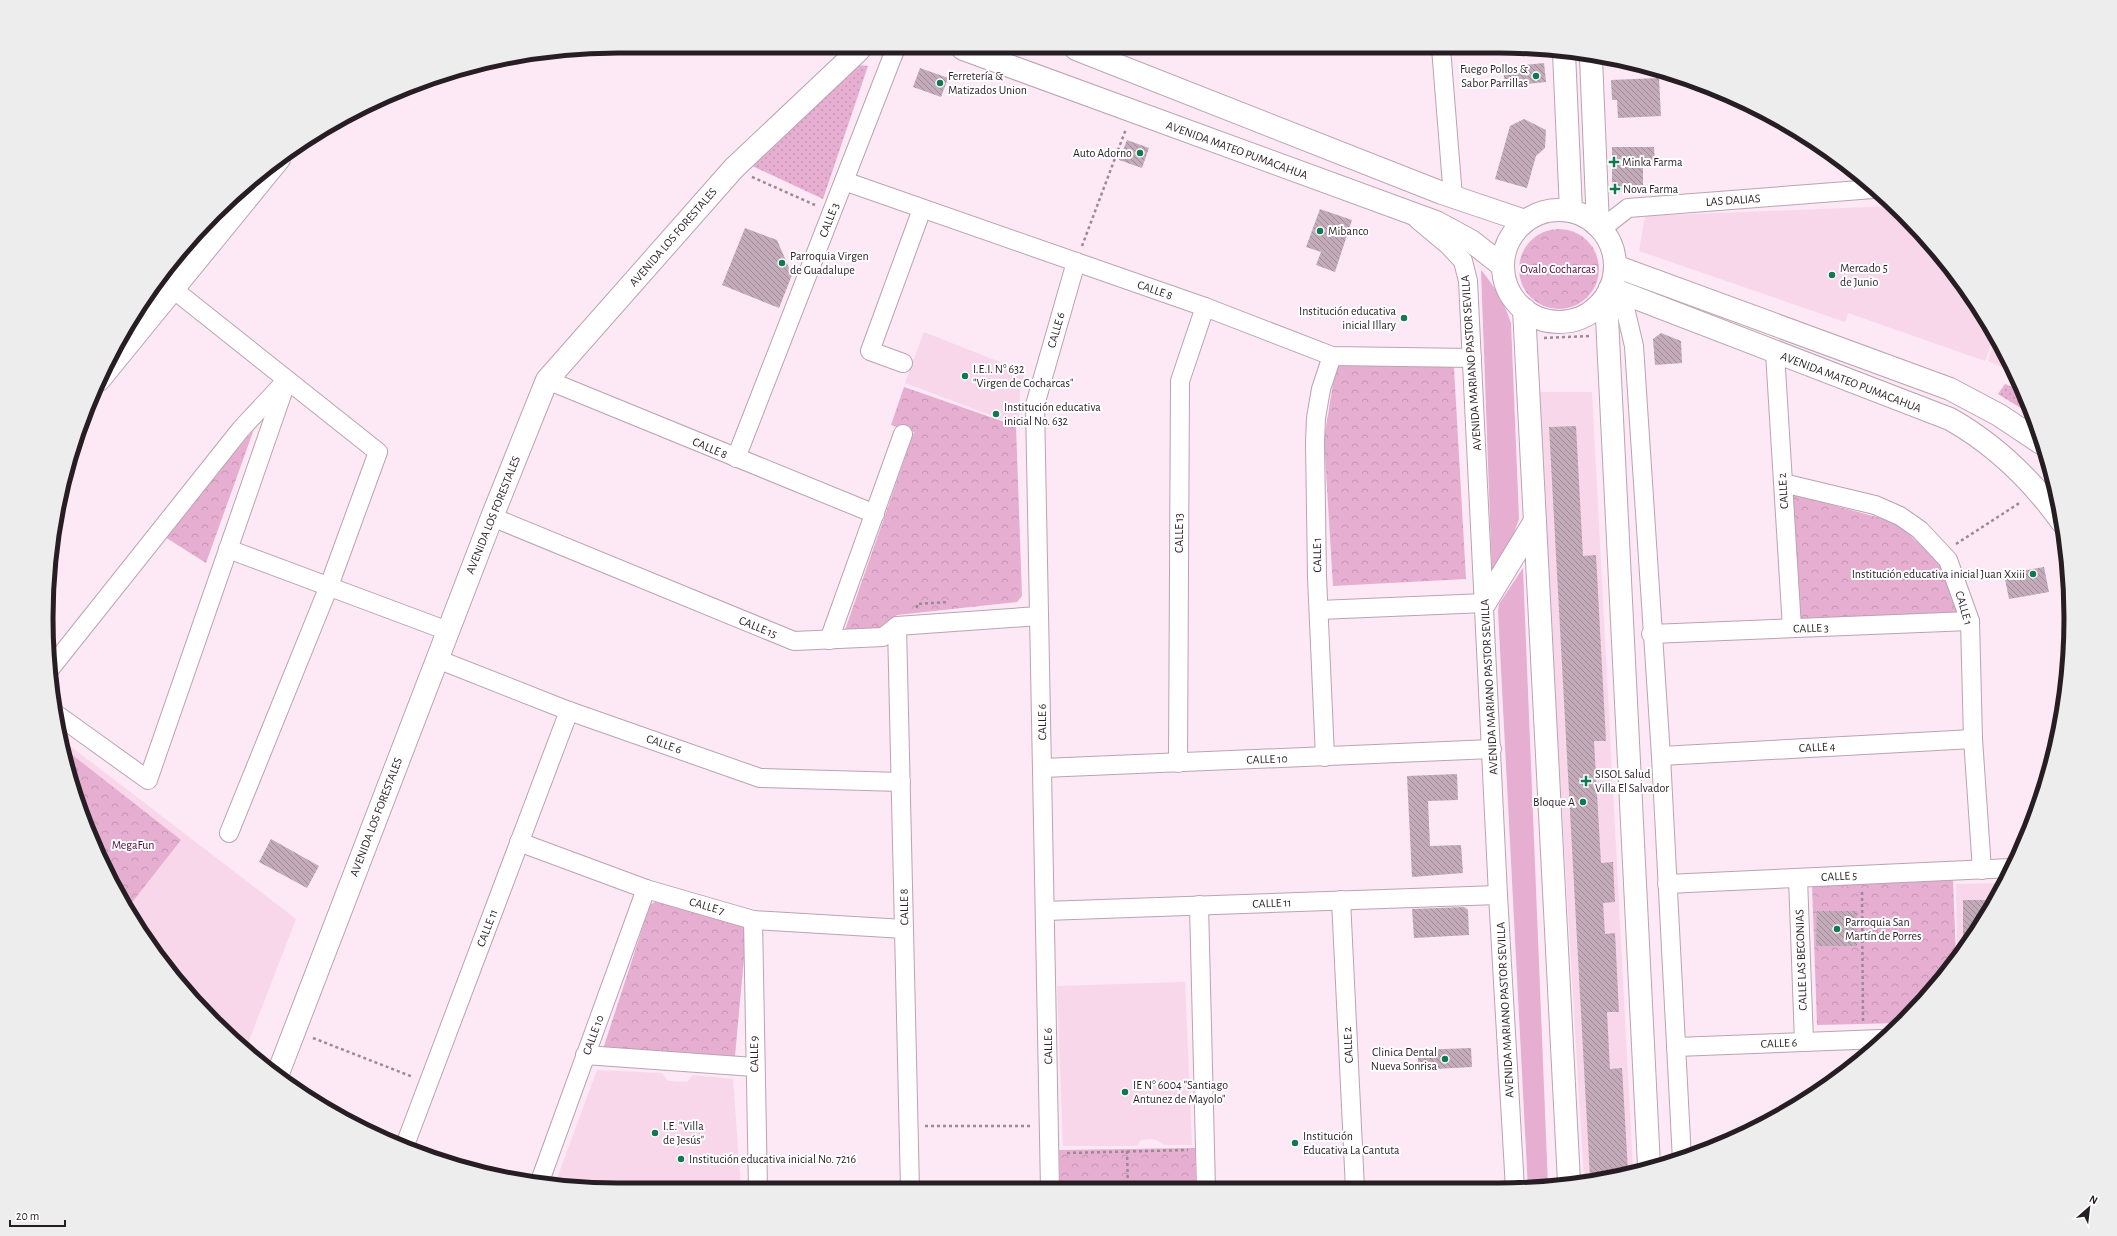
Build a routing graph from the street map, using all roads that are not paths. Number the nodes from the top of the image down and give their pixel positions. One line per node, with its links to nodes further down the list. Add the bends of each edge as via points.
1 (856, 53): 30 (main road, AVENIDA LOS FORESTALES, via 734,168)
2 (894, 53): 8 (street, CALLE 3)
3 (974, 53): 13 (main road, AVENIDA MATEO PUMACAHUA)
4 (1086, 53): 10 (main road)
5 (1441, 53): 10 (street)
6 (1564, 57): 14 (main road)
7 (1593, 61): 16 (main road)
8 (844, 181): 12 (street, CALLE 8); 33 (street, CALLE 3)
9 (1867, 189): 16 (street, LAS DALIAS, via 1628,208)
10 (1453, 197): 15 (main road)
11 (237, 201): 20 (main road)
12 (922, 209): 17 (street, CALLE 8); 28 (street, via 870,351)
13 (1407, 211): 18 (main road, AVENIDA MATEO PUMACAHUA, via 1452,230); 26 (street, AVENIDA MARIANO PASTOR SEVILLA, via 1463,261 1468,281)
14 (1571, 211): 15 (main road, via 1554,210 1539,213); 16 (main road, via 1585,216)
15 (1525, 221): 18 (main road, via 1512,234 1505,250)
16 (1600, 228): 19 (main road, via 1613,251)
17 (1076, 262): 22 (street, CALLE 8); 43 (street, CALLE 6, via 1035,405)
18 (1503, 266): 23 (main road, via 1508,287)
19 (1615, 266): 21 (main road); 32 (main road, via 1950,389 1999,415)
20 (173, 289): 27 (main road); 29 (street)
21 (1608, 292): 23 (main road, via 1586,315 1570,320 1543,319); 24 (main road, AVENIDA MATEO PUMACAHUA); 48 (street, via 1625,308 1634,346); 82 (main road)
22 (1205, 307): 25 (street, CALLE 8); 58 (street, CALLE 13, via 1180,381)
23 (1524, 309): 38 (main road)
24 (1775, 353): 34 (street, CALLE 2); 35 (main road, AVENIDA MATEO PUMACAHUA, via 1950,419 2000,452)
25 (1332, 356): 26 (street, CALLE 8); 42 (street, CALLE 1, via 1321,390 1316,418)
26 (1472, 358): 41 (street, AVENIDA MARIANO PASTOR SEVILLA)
27 (116, 360)
28 (903, 363)
29 (287, 380): 39 (street); 40 (street, via 378,452); 51 (street, via 241,429)
30 (547, 380): 33 (street, CALLE 8); 37 (main road, AVENIDA LOS FORESTALES)
31 (903, 434): 36 (street)
32 (2035, 439)
33 (736, 458): 36 (street, CALLE 8)
34 (1783, 483): 44 (street, CALLE 1, via 1875,504 1900,516 1920,530 1948,560); 46 (street, CALLE 2)
35 (2054, 511)
36 (874, 514): 49 (street)
37 (492, 517): 47 (main road, AVENIDA LOS FORESTALES); 49 (street, CALLE 15, via 794,641)
38 (1535, 521): 41 (main road); 84 (main road)
39 (228, 549): 40 (street); 53 (street, via 148,780)
40 (329, 586): 47 (street); 61 (street)
41 (1484, 603): 42 (street); 55 (street, AVENIDA MARIANO PASTOR SEVILLA)
42 (1319, 610): 57 (street, CALLE 1)
43 (1039, 616): 45 (street, CALLE 15); 59 (street, CALLE 6)
44 (1970, 621): 46 (street, CALLE 3); 54 (street, CALLE 1)
45 (897, 626): 49 (street, CALLE 15, via 883,637); 60 (street, CALLE 8)
46 (1792, 628): 48 (street, CALLE 3)
47 (448, 631): 50 (main road, AVENIDA LOS FORESTALES)
48 (1651, 634): 56 (street)
49 (829, 640)
50 (437, 659): 52 (street, CALLE 6); 79 (main road, AVENIDA LOS FORESTALES)
51 (55, 664)
52 (569, 711): 60 (street, CALLE 6, via 760,778); 62 (street, CALLE 11)
53 (62, 718)
54 (1973, 739): 56 (street, CALLE 4); 64 (street, CALLE 1)
55 (1492, 749): 57 (street, CALLE 10); 68 (street, AVENIDA MARIANO PASTOR SEVILLA)
56 (1660, 756): 66 (street)
57 (1325, 757): 58 (street, CALLE 10)
58 (1178, 763): 59 (street, CALLE 10)
59 (1043, 768): 71 (street, CALLE 6)
60 (901, 782): 73 (street, CALLE 8)
61 (229, 833)
62 (519, 842): 67 (street, CALLE 7); 80 (street, CALLE 11)
63 (2006, 868): 64 (street, CALLE 5)
64 (1982, 870): 65 (street, CALLE 5)
65 (1798, 878): 66 (street, CALLE 5); 75 (street, CALLE LAS BEGONIAS)
66 (1667, 884): 76 (street)
67 (646, 889): 72 (street, CALLE 7); 77 (street, CALLE 10)
68 (1498, 895): 69 (street, CALLE 11); 90 (street, AVENIDA MARIANO PASTOR SEVILLA)
69 (1341, 900): 70 (street, CALLE 11); 89 (street, CALLE 2)
70 (1199, 905): 71 (street, CALLE 11); 88 (street)
71 (1045, 910): 87 (street, CALLE 6)
72 (753, 920): 73 (street, CALLE 7); 78 (street, CALLE 9)
73 (904, 929): 86 (street, CALLE 8)
74 (1876, 1039): 75 (street, CALLE 6)
75 (1804, 1042): 76 (street, CALLE 6)
76 (1676, 1047): 81 (street)
77 (585, 1055): 78 (street); 83 (street, CALLE 10)
78 (754, 1067): 85 (street, CALLE 9)
79 (279, 1070)
80 (406, 1142)
81 (1683, 1152)
82 (1650, 1163)
83 (541, 1178)
84 (1569, 1178)
85 (758, 1183)
86 (910, 1183)
87 (1050, 1183)
88 (1206, 1183)
89 (1354, 1183)
90 (1515, 1183)

